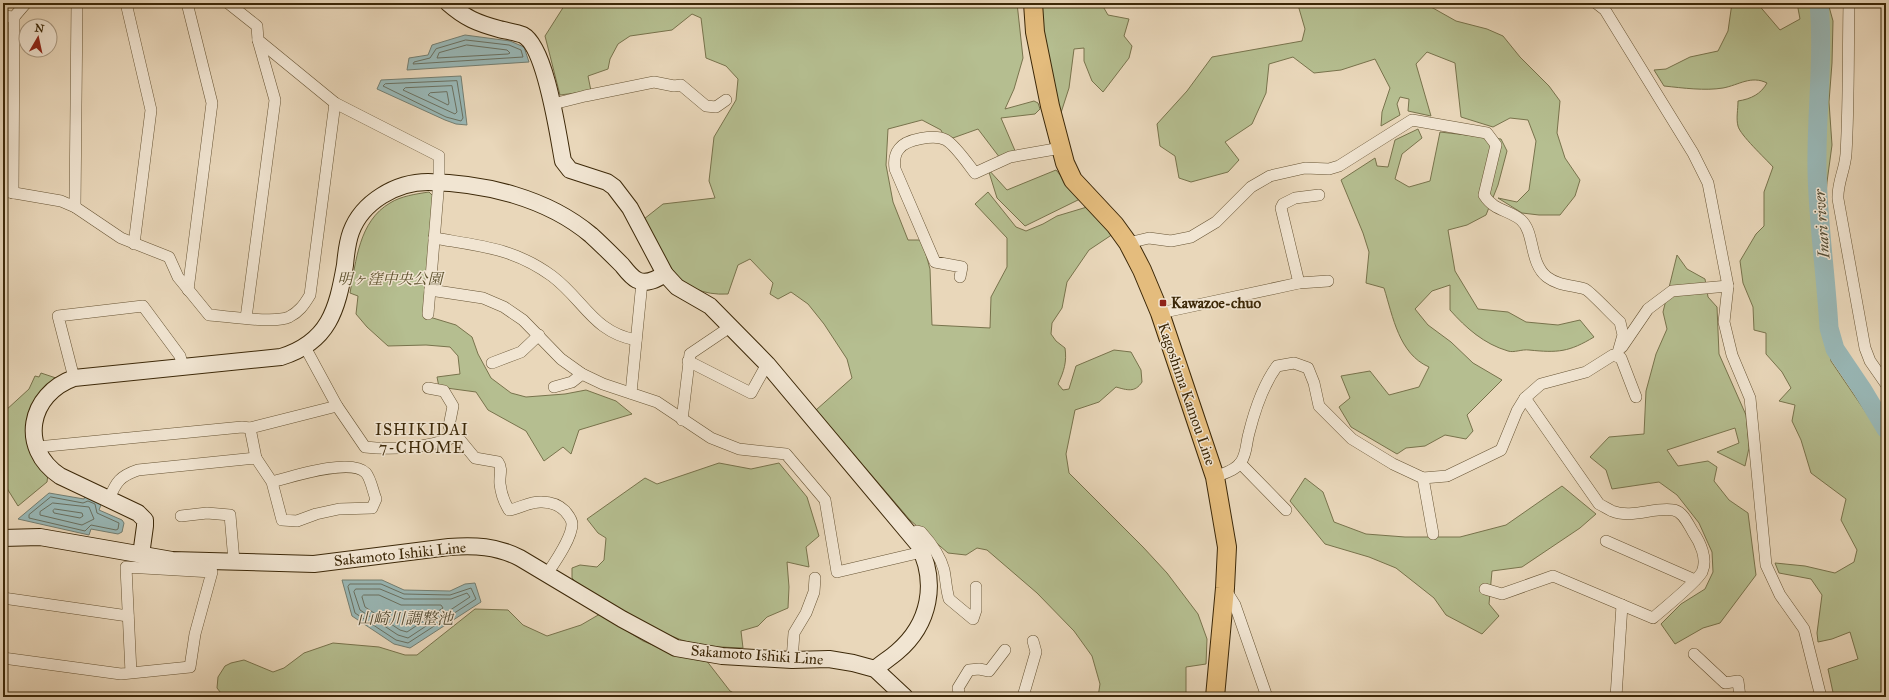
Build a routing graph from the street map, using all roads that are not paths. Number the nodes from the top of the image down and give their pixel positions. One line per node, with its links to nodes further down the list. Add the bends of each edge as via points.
1 (26, 3): 10 (street)
2 (77, 3): 19 (street)
3 (126, 3): 22 (street, via 151,110)
4 (187, 3): 29 (street, via 212,103)
5 (228, 3): 11 (street, via 257,26)
6 (448, 3): 14 (street, via 474,21 522,34 531,41 537,51)
7 (1033, 3): 15 (main road, Kagoshima Kamou Line, via 1038,47)
8 (1596, 3): 28 (street, via 1605,10 1694,153 1708,183)
9 (1849, 3): 45 (street, via 1846,154 1838,199 1865,348 1870,361)
10 (9, 17): 17 (street)
11 (258, 40): 13 (street); 33 (street, via 275,100)
12 (726, 100): 14 (street, via 716,107 706,106 682,85 654,82)
13 (335, 103): 16 (street, via 439,156); 33 (street, via 310,295 303,307 288,317 276,320)
14 (553, 104): 23 (street, via 566,167 614,187 630,208)
15 (1061, 148): 21 (main road, Kagoshima Kamou Line, via 1073,180 1115,225); 24 (street, via 1010,157 975,173 947,141 938,137 904,144 899,149 894,162 895,170 935,262 962,267)
16 (439, 183): 20 (street); 26 (street, via 508,193 548,207 586,231 633,277); 37 (street, via 412,184 392,189 377,198 358,219 349,241 335,309 320,334)
17 (8, 192): 19 (street, via 60,201)
18 (1319, 195): 27 (street, via 1295,198 1283,204 1281,208)
19 (75, 207): 22 (street)
20 (434, 238): 30 (street); 36 (street, via 504,250 520,257 552,276 596,321 612,332)
21 (1128, 243): 31 (main road, Kagoshima Kamou Line); 38 (street, via 1149,238 1171,241 1191,237 1216,222 1251,187 1270,176 1305,168 1329,169 1339,166 1412,120 1488,132 1496,145 1484,195 1490,205 1522,220 1530,234 1534,257 1547,277 1564,286 1586,289 1620,322 1623,335)
22 (134, 244): 29 (street, via 169,257 178,277)
23 (665, 274): 26 (street); 34 (street, via 678,287 710,306)
24 (960, 277)
25 (1328, 281): 27 (street)
26 (642, 282): 36 (street)
27 (1299, 283): 31 (street)
28 (1728, 286): 38 (street, via 1672,291 1648,309); 95 (street, via 1724,322 1732,355 1750,398 1766,565 1780,595 1804,629)
29 (188, 290): 33 (street, via 208,314)
30 (430, 290): 32 (street); 35 (street, via 483,298 523,320)
31 (1160, 313): 58 (main road, Kagoshima Kamou Line)
32 (428, 314)
33 (246, 318)
34 (730, 327): 39 (street, via 690,354); 41 (street)
35 (539, 335): 40 (street, via 520,352); 43 (street, via 561,359)
36 (636, 340): 48 (street)
37 (305, 347): 42 (street, via 280,357); 51 (street)
38 (1617, 356): 49 (street, via 1623,364); 50 (street, via 1613,355 1586,372 1541,384)
39 (688, 361): 41 (street, via 751,393); 52 (street)
40 (492, 363)
41 (767, 364): 65 (street)
42 (183, 367): 44 (street); 44 (street, via 180,356 143,306 58,316)
43 (582, 374): 46 (street, via 572,382); 48 (street)
44 (74, 378): 55 (street, via 56,387 42,401 35,419 34,437)
45 (1886, 384)
46 (554, 387)
47 (428, 388): 54 (street, via 444,391 453,406 449,426)
48 (631, 393): 52 (street, via 657,402)
49 (1636, 397)
50 (1524, 398): 59 (street, via 1501,450 1447,476); 74 (street, via 1599,504 1613,512 1632,514 1675,510 1683,516 1698,540 1704,558 1702,572)
51 (337, 406): 53 (street); 54 (street, via 365,447 385,450 444,442)
52 (682, 420): 68 (street, via 711,438 739,449 786,454 825,500 837,572)
53 (250, 428): 55 (street); 56 (street)
54 (454, 437): 72 (street, via 461,441 475,458 498,462 501,466 500,483 504,502 509,510 530,503 551,503 563,509 572,519 567,540)
55 (37, 447): 61 (street, via 42,459 52,470)
56 (256, 458): 60 (street); 61 (street, via 138,470 125,474 115,485)
57 (1240, 463): 58 (street, via 1234,470); 59 (street, via 1245,454 1248,434 1265,382 1277,366 1294,363 1308,368 1319,406 1352,439 1393,464); 62 (street)
58 (1214, 477): 76 (main road, Kagoshima Kamou Line, via 1227,547)
59 (1423, 478): 64 (street)
60 (272, 482): 60 (street, via 282,520 297,521 339,509 372,508 376,499 367,474 349,467 330,468)
61 (109, 499): 69 (street, via 138,513 145,520)
62 (1286, 510)
63 (181, 516): 70 (street, via 207,513 230,515)
64 (1433, 534)
65 (912, 536): 68 (street); 75 (street, via 922,532 930,542 942,564 949,599 973,619 976,610)
66 (3, 538): 69 (street, Sakamoto Ishiki Line, via 40,537)
67 (1606, 541): 74 (street)
68 (922, 552): 86 (street, via 930,585 925,615 905,645)
69 (141, 555): 71 (street, Sakamoto Ishiki Line)
70 (234, 561): 71 (street, Sakamoto Ishiki Line); 72 (street, Sakamoto Ishiki Line, via 314,564 449,547 479,546 510,553)
71 (171, 565): 80 (street, via 126,567); 87 (street, via 212,572 192,647 190,667)
72 (548, 574): 85 (street, Sakamoto Ishiki Line, via 676,648 708,654)
73 (815, 578): 85 (street, via 814,592 806,613 794,633)
74 (1695, 580): 79 (street, via 1653,618)
75 (976, 587)
76 (1225, 588): 91 (main road, Kagoshima Kamou Line); 92 (street, via 1236,605)
77 (1485, 589): 79 (street, via 1502,594 1553,576)
78 (3, 598): 80 (street)
79 (1622, 605): 93 (street)
80 (128, 616): 87 (street)
81 (1034, 641): 90 (street, via 1036,652 1024,693)
82 (1005, 650): 89 (street, via 989,671 969,670 958,688)
83 (1694, 654): 94 (street, via 1725,683 1738,680)
84 (3, 658): 87 (street, via 121,674)
85 (792, 660): 86 (street, Sakamoto Ishiki Line, via 829,659)
86 (875, 669): 88 (street, Sakamoto Ishiki Line)
87 (131, 673)
88 (905, 697)
89 (960, 697)
90 (1028, 697)
91 (1215, 697)
92 (1267, 697)
93 (1616, 697)
94 (1740, 697)
95 (1821, 697)

